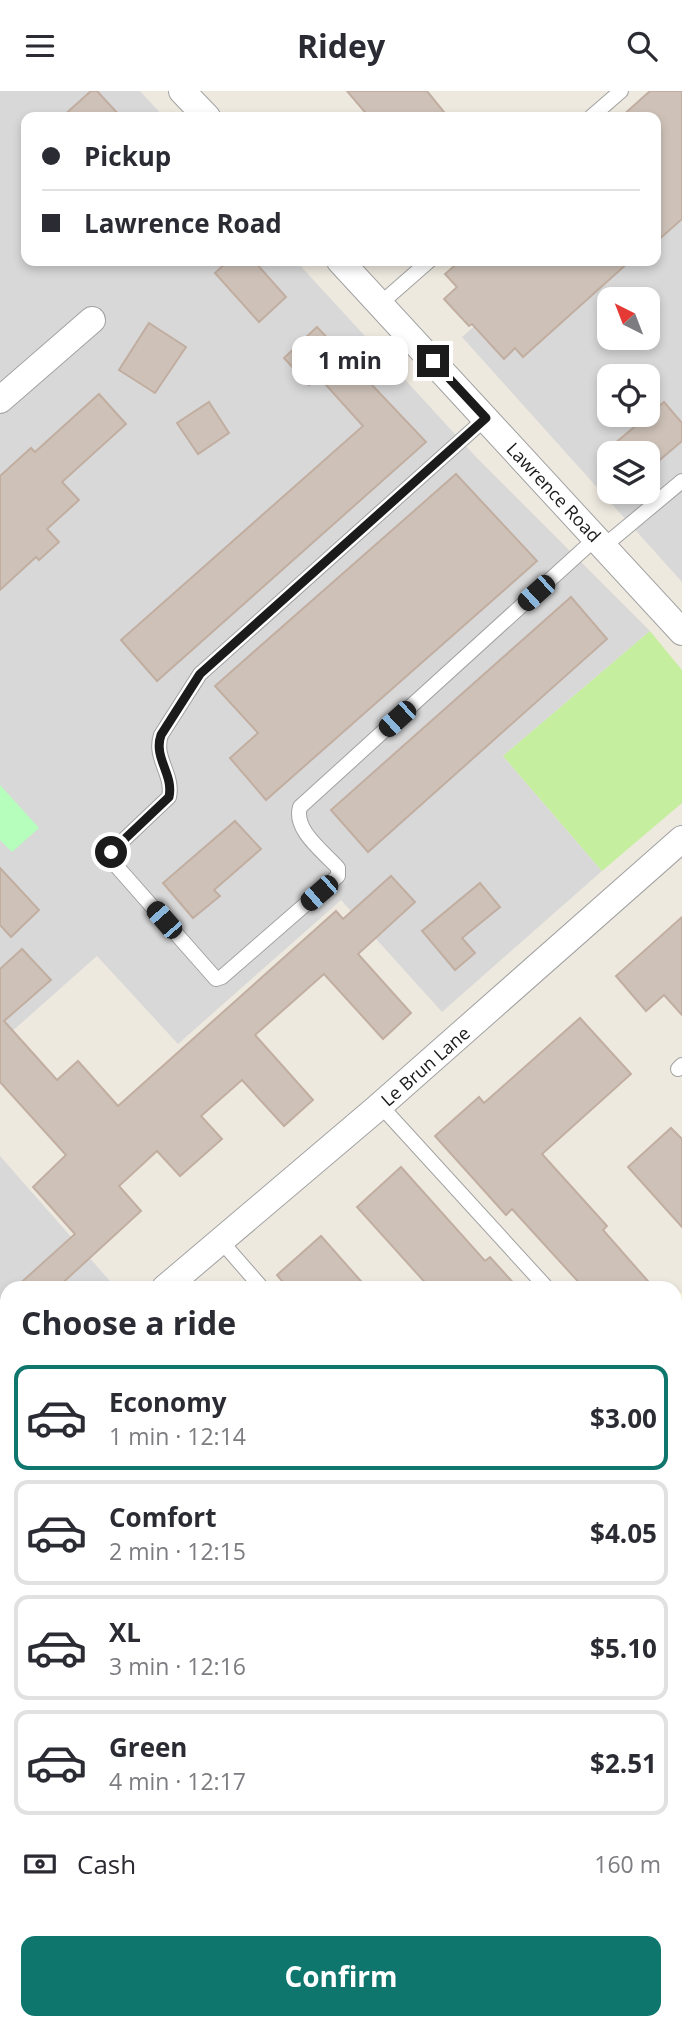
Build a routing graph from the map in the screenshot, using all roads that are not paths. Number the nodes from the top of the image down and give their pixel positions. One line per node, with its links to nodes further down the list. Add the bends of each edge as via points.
1 (183, 91): 3 (street)
2 (621, 91): 4 (lane)
3 (202, 112)
4 (597, 112)
5 (345, 266): 7 (street, Lawrence Road)
6 (423, 266): 7 (lane)
7 (380, 304): 10 (street, Lawrence Road)
8 (92, 320): 9 (street)
9 (0, 400)
10 (486, 418): 12 (street, Lawrence Road); 12 (lane, via 200,674 161,735 157,746 171,787 169,797 119,842 111,852 112,861 216,979 338,876 338,868 301,827 300,807)
11 (682, 481): 12 (lane)
12 (600, 542): 13 (street, Lawrence Road)
13 (682, 632)
14 (682, 839): 15 (street, Le Brun Lane)
15 (380, 1105): 16 (street, Le Brun Lane); 19 (lane)
16 (221, 1241): 17 (street, Le Brun Lane); 18 (lane)
17 (173, 1281)
18 (256, 1281)
19 (541, 1281)

